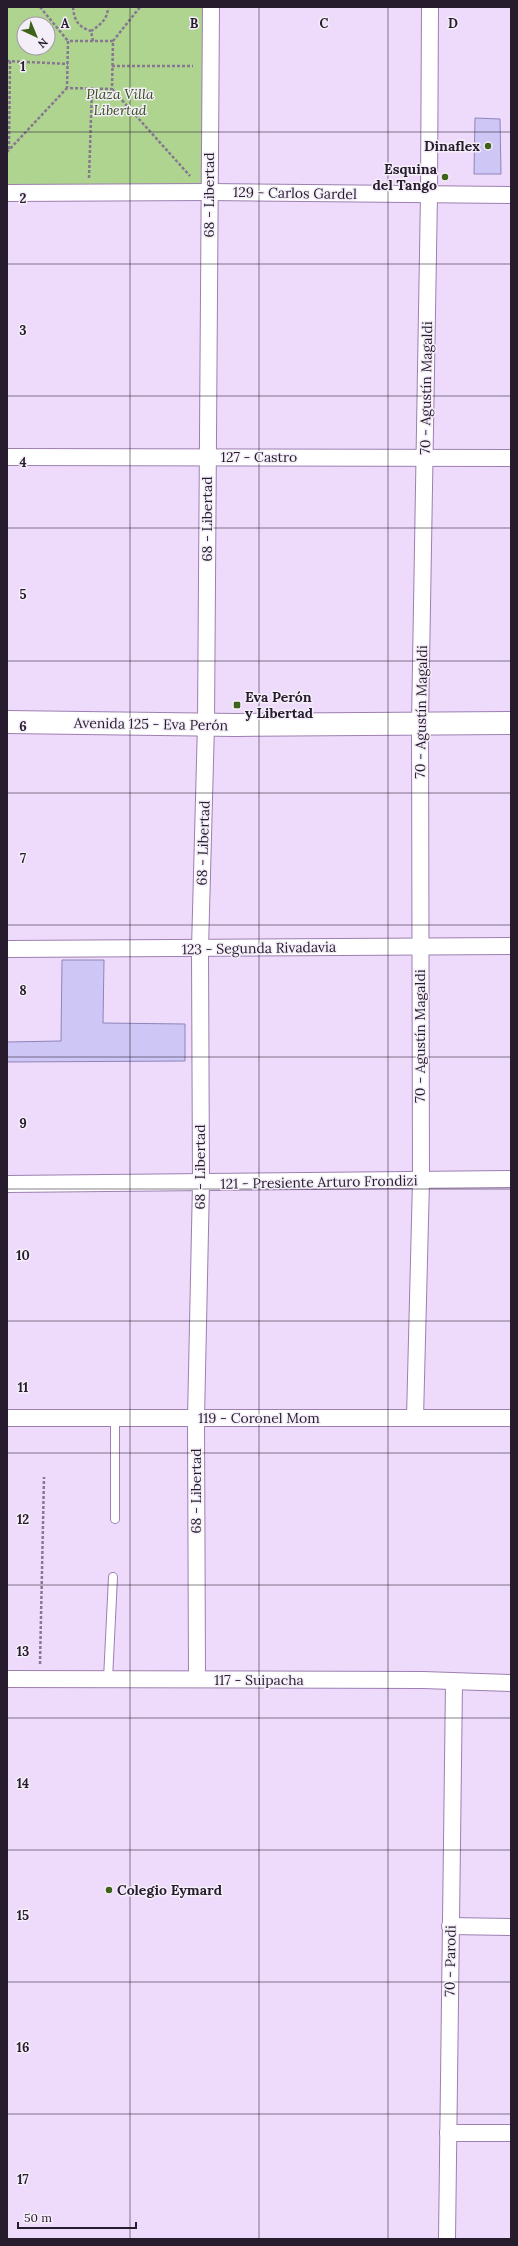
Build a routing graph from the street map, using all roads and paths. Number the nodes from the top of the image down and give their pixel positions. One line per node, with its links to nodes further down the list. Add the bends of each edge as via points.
1 (40, 7): 8 (path)
2 (73, 7): 7 (path, via 74,17 81,28)
3 (108, 7): 7 (path, via 102,25)
4 (140, 7): 10 (path)
5 (211, 7): 20 (street, 68 - Libertad)
6 (430, 7): 23 (street, 70 - Agustín Magaldi)
7 (91, 30): 9 (path)
8 (68, 40): 9 (path); 12 (path)
9 (93, 41): 10 (path)
10 (113, 41): 13 (path)
11 (8, 61): 12 (path); 18 (path)
12 (68, 64): 15 (path)
13 (112, 66): 14 (path); 17 (path)
14 (193, 66)
15 (67, 88): 16 (path); 18 (path)
16 (92, 88): 17 (path); 22 (path)
17 (112, 89): 19 (path)
18 (8, 150)
19 (193, 179)
20 (209, 192): 22 (street, 129 - Carlos Gardel); 23 (street, 129 - Carlos Gardel); 26 (street, 68 - Libertad)
21 (7, 193): 22 (street, 129 - Carlos Gardel)
22 (89, 193)
23 (429, 194): 24 (street, 129 - Carlos Gardel); 27 (street, 70 - Agustín Magaldi)
24 (511, 195)
25 (7, 457): 26 (street, 127 - Castro)
26 (208, 457): 27 (street, 127 - Castro); 32 (street, 68 - Libertad)
27 (425, 457): 28 (street, 127 - Castro); 30 (street, 70 - Agustín Magaldi)
28 (511, 458)
29 (7, 722): 32 (main road, Avenida 125 - Eva Perón)
30 (420, 723): 31 (main road, Avenida 125 - Eva Perón); 32 (main road, Avenida 125 - Eva Perón); 33 (street, 70 - Agustín Magaldi)
31 (511, 723)
32 (206, 724): 36 (street, 68 - Libertad)
33 (420, 946): 34 (street, 123 - Segunda Rivadavia); 36 (street, 123 - Segunda Rivadavia); 38 (street, 70 - Agustín Magaldi)
34 (511, 946)
35 (7, 949): 36 (street, 123 - Segunda Rivadavia)
36 (200, 949): 40 (street, 68 - Libertad)
37 (511, 1179): 38 (street, 121 - Presiente Arturo Frondizi)
38 (421, 1181): 40 (street, 121 - Presiente Arturo Frondizi); 43 (street, 70 - Agustín Magaldi)
39 (7, 1184): 40 (street, 121 - Presiente Arturo Frondizi)
40 (201, 1184): 45 (street, 68 - Libertad)
41 (7, 1418): 42 (street, 119 - Coronel Mom)
42 (115, 1418): 45 (street, 119 - Coronel Mom); 47 (lane)
43 (416, 1418): 44 (street, 119 - Coronel Mom); 45 (street, 119 - Coronel Mom)
44 (511, 1418)
45 (196, 1419): 52 (street, 68 - Libertad)
46 (44, 1477): 50 (path)
47 (115, 1519)
48 (113, 1576): 51 (lane)
49 (7, 1679): 50 (street, 117 - Suipacha)
50 (40, 1679): 51 (street, 117 - Suipacha)
51 (108, 1679): 52 (street, 117 - Suipacha)
52 (197, 1679): 53 (street, 117 - Suipacha, via 423,1680)
53 (454, 1683): 54 (street, 117 - Suipacha); 55 (street, 70 - Parodi)
54 (511, 1683)
55 (450, 1926): 56 (street); 57 (street, 70 - Parodi)
56 (511, 1926)
57 (448, 2133): 58 (street); 59 (street, 70 - Parodi)
58 (511, 2133)
59 (447, 2239)

